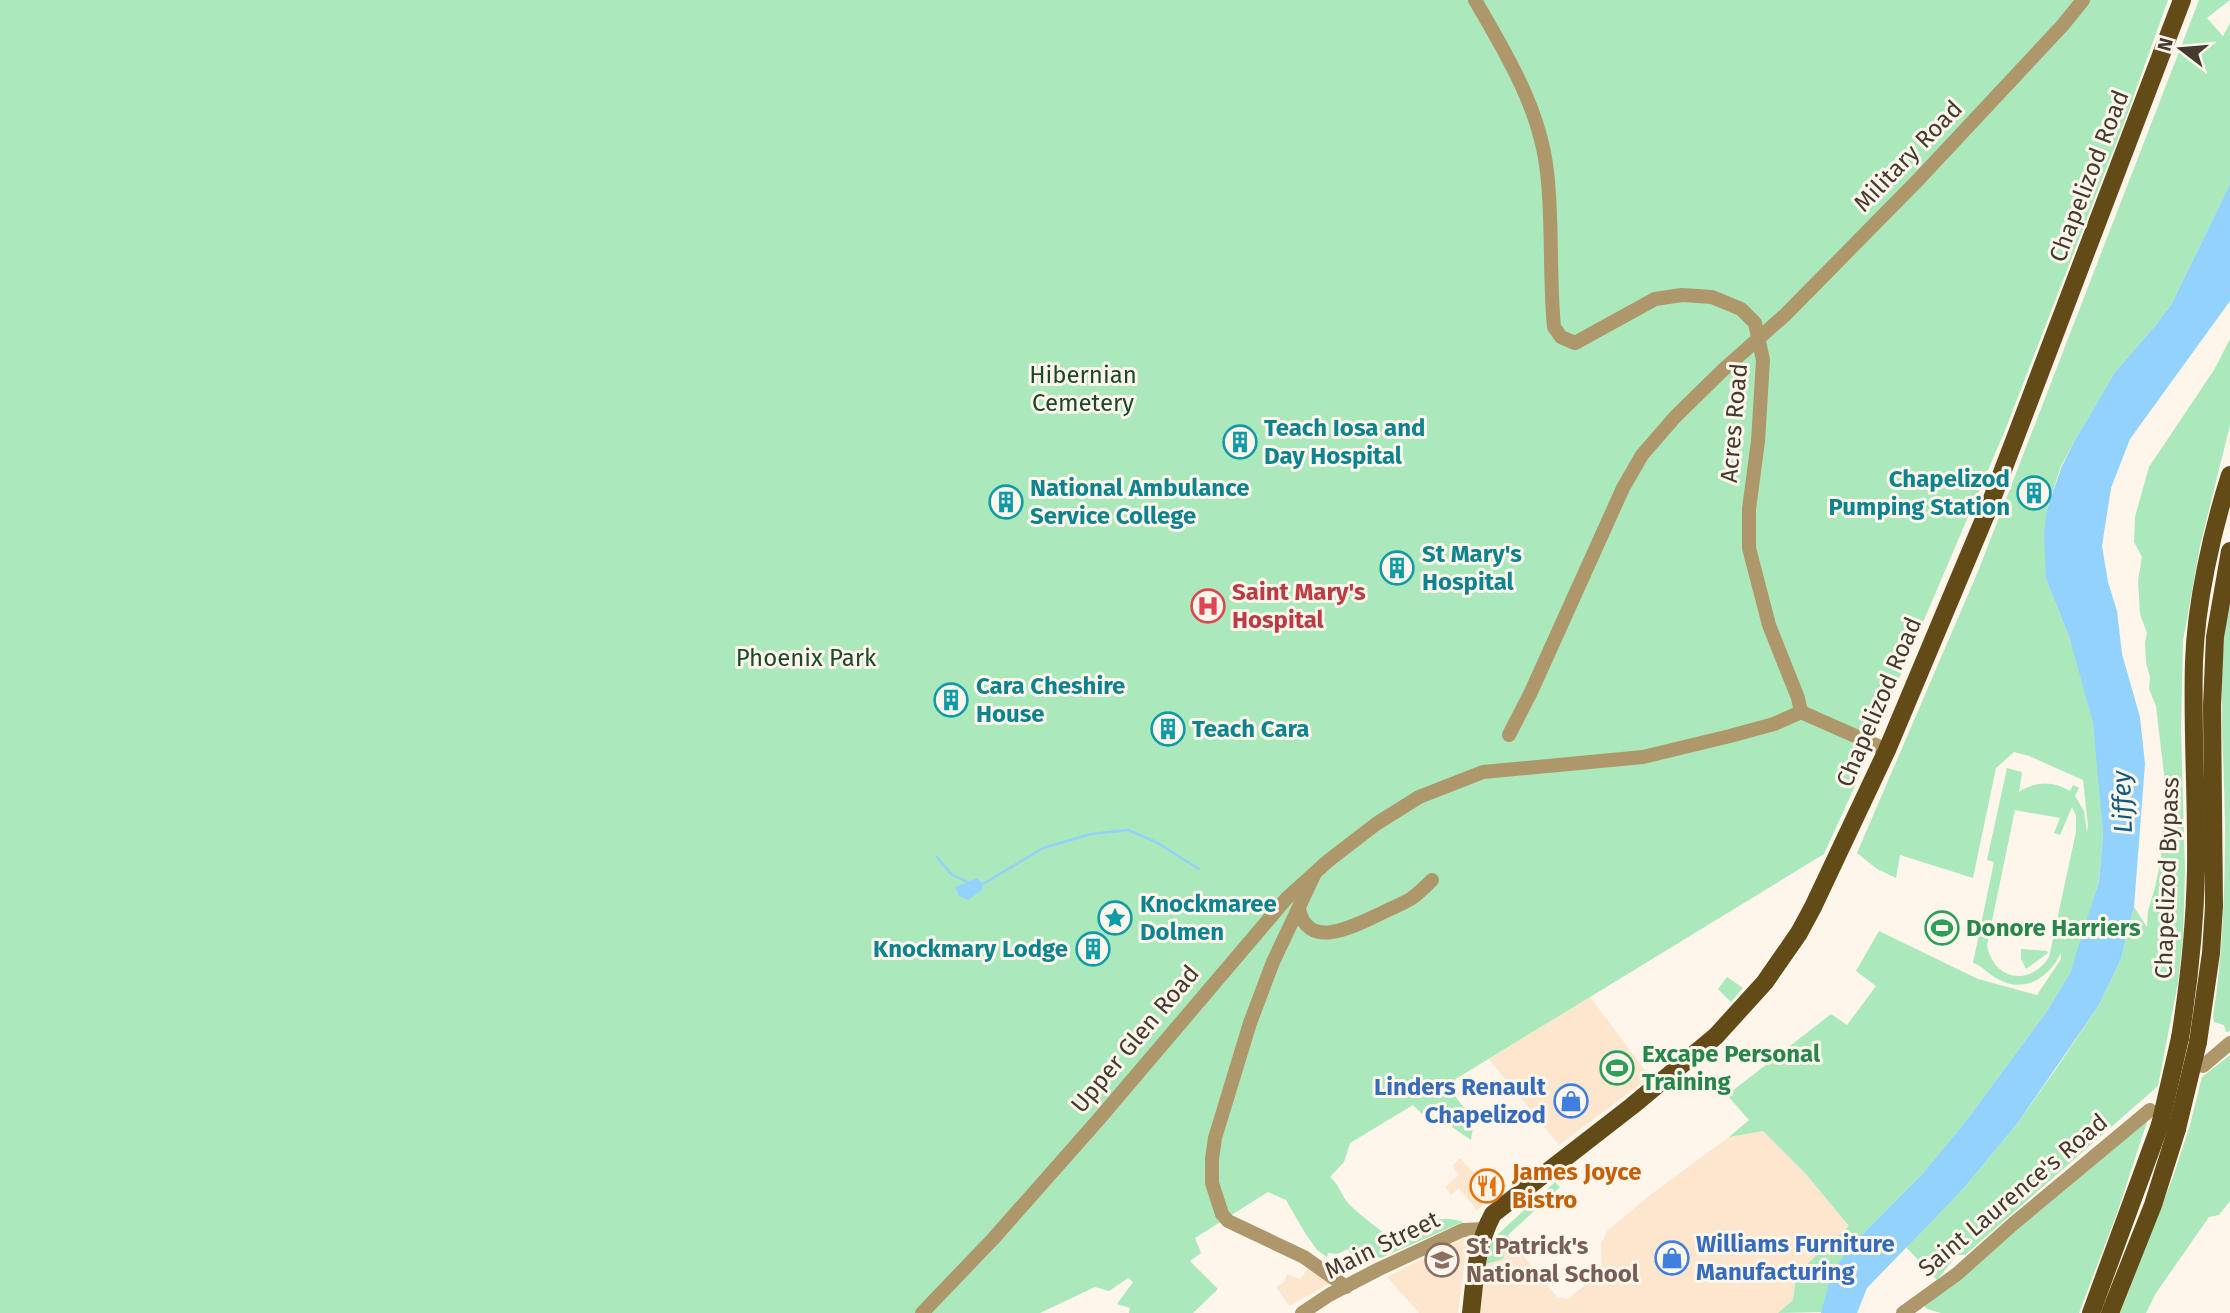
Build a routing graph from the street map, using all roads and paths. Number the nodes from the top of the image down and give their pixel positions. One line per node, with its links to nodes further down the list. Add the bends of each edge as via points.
1 (1475, 0): 4 (street, Acres Road, via 1510,60 1540,136 1550,203 1554,327 1561,337 1575,343 1655,299 1682,295 1712,297 1741,309 1755,323)
2 (2083, 0): 4 (street, Military Road, via 1918,180)
3 (2182, 0): 9 (main road, Chapelizod Road, via 1987,512)
4 (1760, 340): 7 (street, Acres Road, via 1763,360 1749,548 1769,625); 8 (street, Military Road, via 1723,370 1642,455)
5 (2230, 475): 13 (main road, Chapelizod Bypass, via 2210,555 2194,661 2195,911)
6 (2230, 551): 13 (main road, Chapelizod Bypass, via 2215,637 2211,953)
7 (1801, 712): 9 (street); 10 (street, Upper Glen Road, via 1741,733 1643,757 1483,772 1419,797)
8 (1510, 734)
9 (1887, 750): 17 (main road, Chapelizod Road, via 1799,933 1753,997 1708,1043 1493,1214)
10 (1316, 872): 12 (street); 19 (street, Upper Glen Road, via 1259,928 1090,1129)
11 (1432, 880): 12 (street, via 1412,898 1356,926 1329,933 1311,930 1301,921)
12 (1299, 909): 18 (street, via 1250,1023 1215,1138 1212,1183 1222,1214 1231,1223 1304,1257)
13 (2189, 1040): 16 (main road, Chapelizod Bypass, bridge)
14 (2230, 1043): 15 (street)
15 (2203, 1066)
16 (2162, 1121): 22 (street, Saint Laurence's Road, via 2013,1224 1957,1275); 23 (main road, Chapelizod Bypass); 24 (main road, Chapelizod Bypass, via 2153,1205)
17 (1485, 1229): 18 (street, Main Street, via 1463,1230); 21 (main road, Chapelizod Road)
18 (1346, 1287): 20 (street, Main Street)
19 (922, 1313)
20 (1302, 1313)
21 (1471, 1313)
22 (1903, 1313)
23 (2091, 1313)
24 (2110, 1313)

